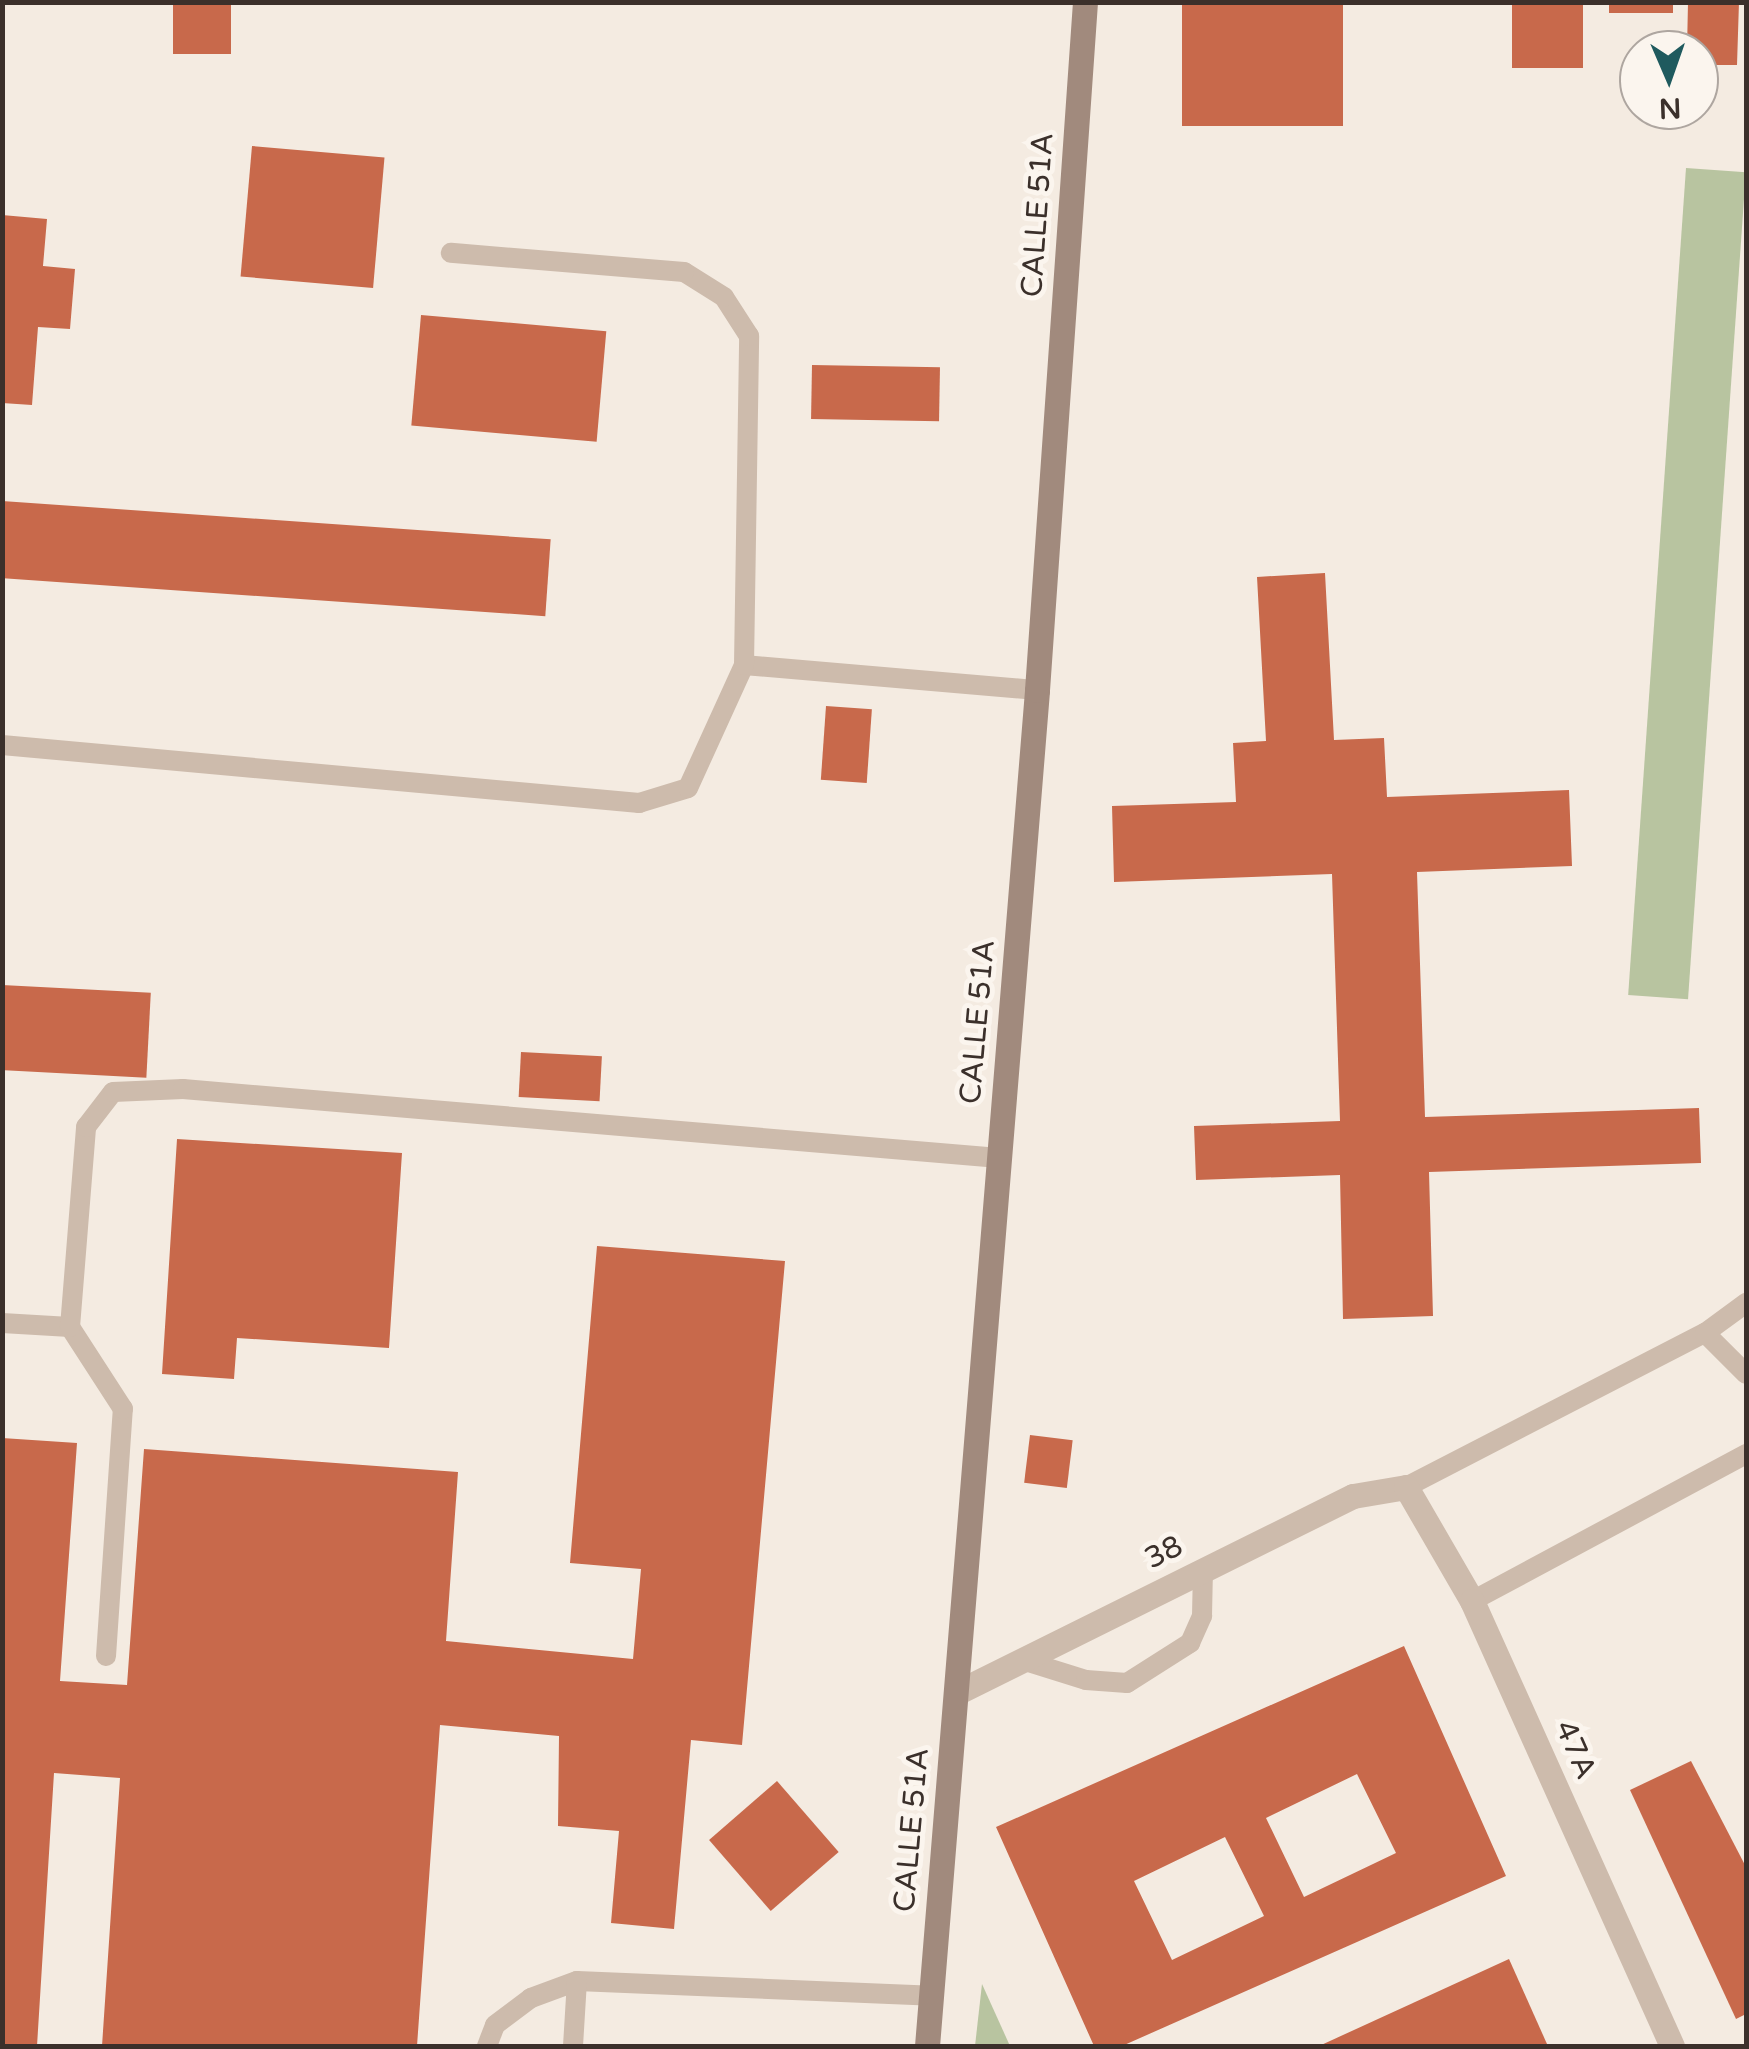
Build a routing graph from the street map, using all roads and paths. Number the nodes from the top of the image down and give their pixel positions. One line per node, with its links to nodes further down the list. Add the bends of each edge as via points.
1 (1086, 2): 4 (main road, CALLE 51A)
2 (451, 253): 3 (lane, via 684,272 724,297 749,336)
3 (744, 665): 4 (lane); 5 (lane, via 688,788 638,803)
4 (1038, 690): 6 (main road, CALLE 51A)
5 (2, 745)
6 (999, 1158): 9 (lane, via 183,1089 113,1092 86,1128); 18 (main road, CALLE 51A)
7 (1746, 1303): 10 (lane)
8 (2, 1323): 9 (lane)
9 (70, 1328): 16 (lane, via 123,1409)
10 (1705, 1333): 11 (lane); 13 (lane)
11 (1746, 1374)
12 (1746, 1454): 15 (lane)
13 (1406, 1486): 14 (street, 38, via 1354,1496); 15 (street, 47A)
14 (1203, 1570): 17 (street, 38); 17 (lane, via 1202,1616 1190,1644 1127,1683 1086,1680)
15 (1472, 1602): 24 (street, 47A)
16 (106, 1656)
17 (1022, 1660): 18 (street, 38)
18 (956, 1693): 20 (main road, CALLE 51A)
19 (577, 1982): 20 (lane); 21 (lane, via 531,1998 496,2025); 22 (lane)
20 (932, 1996): 23 (main road, CALLE 51A)
21 (487, 2046)
22 (573, 2046)
23 (927, 2046)
24 (1672, 2046)

